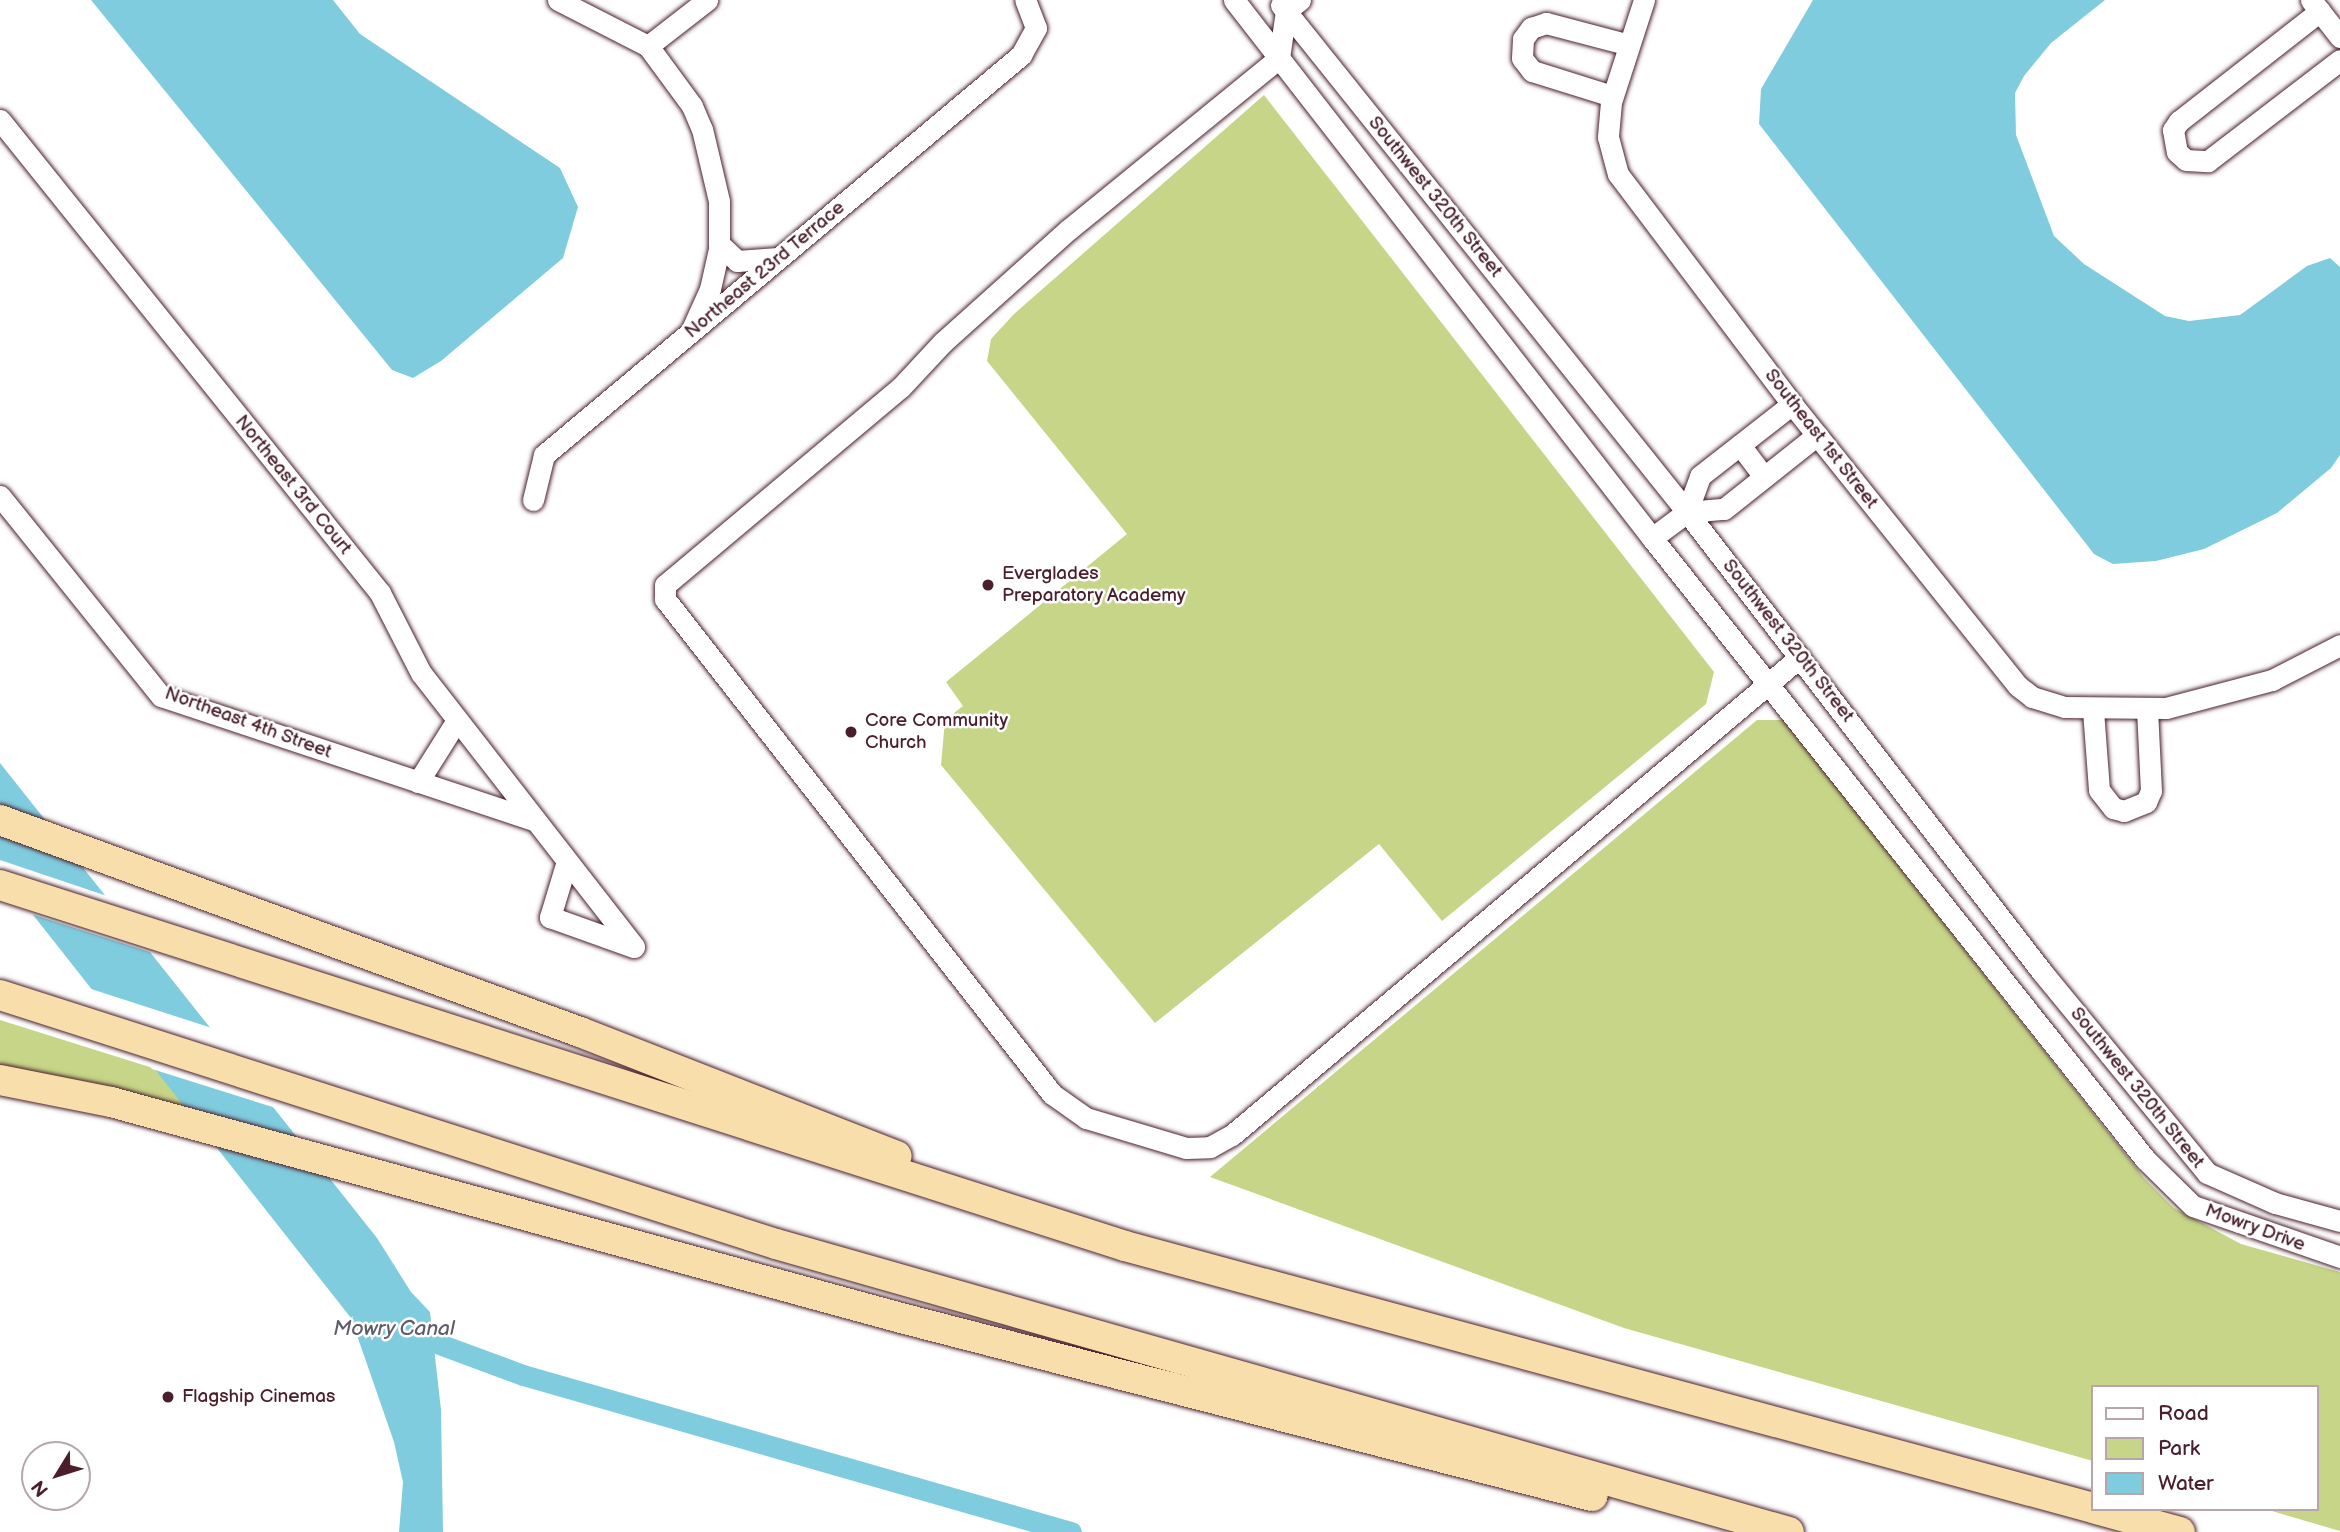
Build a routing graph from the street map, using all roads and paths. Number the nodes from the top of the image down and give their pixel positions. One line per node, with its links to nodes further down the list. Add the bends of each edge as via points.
1 (558, 0): 10 (street)
2 (707, 0): 10 (street)
3 (1026, 0): 16 (street, Northeast 23rd Terrace, via 1036,27 1021,55)
4 (1234, 0): 11 (street, Southwest 320th Street)
5 (1644, 0): 9 (street, Southeast 1st Street)
6 (1288, 4): 11 (street); 24 (street, Southwest 320th Street)
7 (2316, 6): 8 (street); 12 (street, via 2179,121 2173,130 2177,152 2186,160 2208,161)
8 (2340, 37)
9 (1626, 44): 13 (street, Southeast 1st Street); 13 (street, via 1546,23 1531,28 1522,39 1522,58 1532,71)
10 (648, 46): 15 (street, via 685,96 702,129 719,201)
11 (1279, 58): 25 (street, Southwest 320th Street); 28 (street, via 1069,229 943,342 901,387 665,585 665,599 1027,1064 1059,1101 1086,1118 1186,1147 1222,1142)
12 (2340, 60)
13 (1612, 96): 18 (street, Southeast 1st Street, via 1609,150 1625,186)
14 (0, 120): 31 (street, Northeast 3rd Court, via 380,593 421,673)
15 (719, 244): 16 (street, via 737,261 766,261); 17 (street, via 710,289)
16 (786, 253): 17 (street, Northeast 23rd Terrace)
17 (691, 333): 23 (street, Northeast 23rd Terrace, via 544,455)
18 (1792, 404): 19 (street, Southeast 1st Street); 20 (street)
19 (1817, 435): 21 (street); 30 (street, Southeast 1st Street, via 2018,686 2045,703)
20 (1740, 445): 21 (street); 24 (street, via 1700,476)
21 (1764, 477): 24 (street, via 1724,509)
22 (0, 496): 32 (street, Northeast 4th Street, via 161,696)
23 (533, 500)
24 (1687, 512): 25 (street); 27 (street, Southwest 320th Street)
25 (1652, 538): 28 (street, Southwest 320th Street)
26 (2340, 645): 29 (street, Southeast 1st Street, via 2236,692)
27 (1800, 657): 28 (street); 40 (street, Southwest 320th Street, via 2042,972 2207,1173 2275,1203)
28 (1769, 682): 39 (street, Southwest 320th Street)
29 (2139, 709): 30 (street, Southeast 1st Street); 30 (street, via 2151,791 2146,802 2124,811 2113,808 2099,790)
30 (2094, 710)
31 (457, 720): 32 (street); 34 (street, Northeast 3rd Court)
32 (418, 782): 34 (street, Northeast 4th Street)
33 (0, 820): 41 (highway, via 580,1032)
34 (536, 821): 35 (street, Northeast 3rd Court)
35 (567, 861)
36 (0, 885): 41 (highway)
37 (0, 995): 45 (highway, via 776,1244)
38 (0, 1080): 45 (highway, via 111,1102 1364,1440 1681,1518)
39 (2146, 1159): 42 (street, Mowry Drive, via 2193,1206)
40 (2340, 1221)
41 (1125, 1246): 43 (highway)
42 (2340, 1257)
43 (2092, 1508)
44 (2102, 1511): 46 (highway)
45 (1782, 1530)
46 (2180, 1532)

